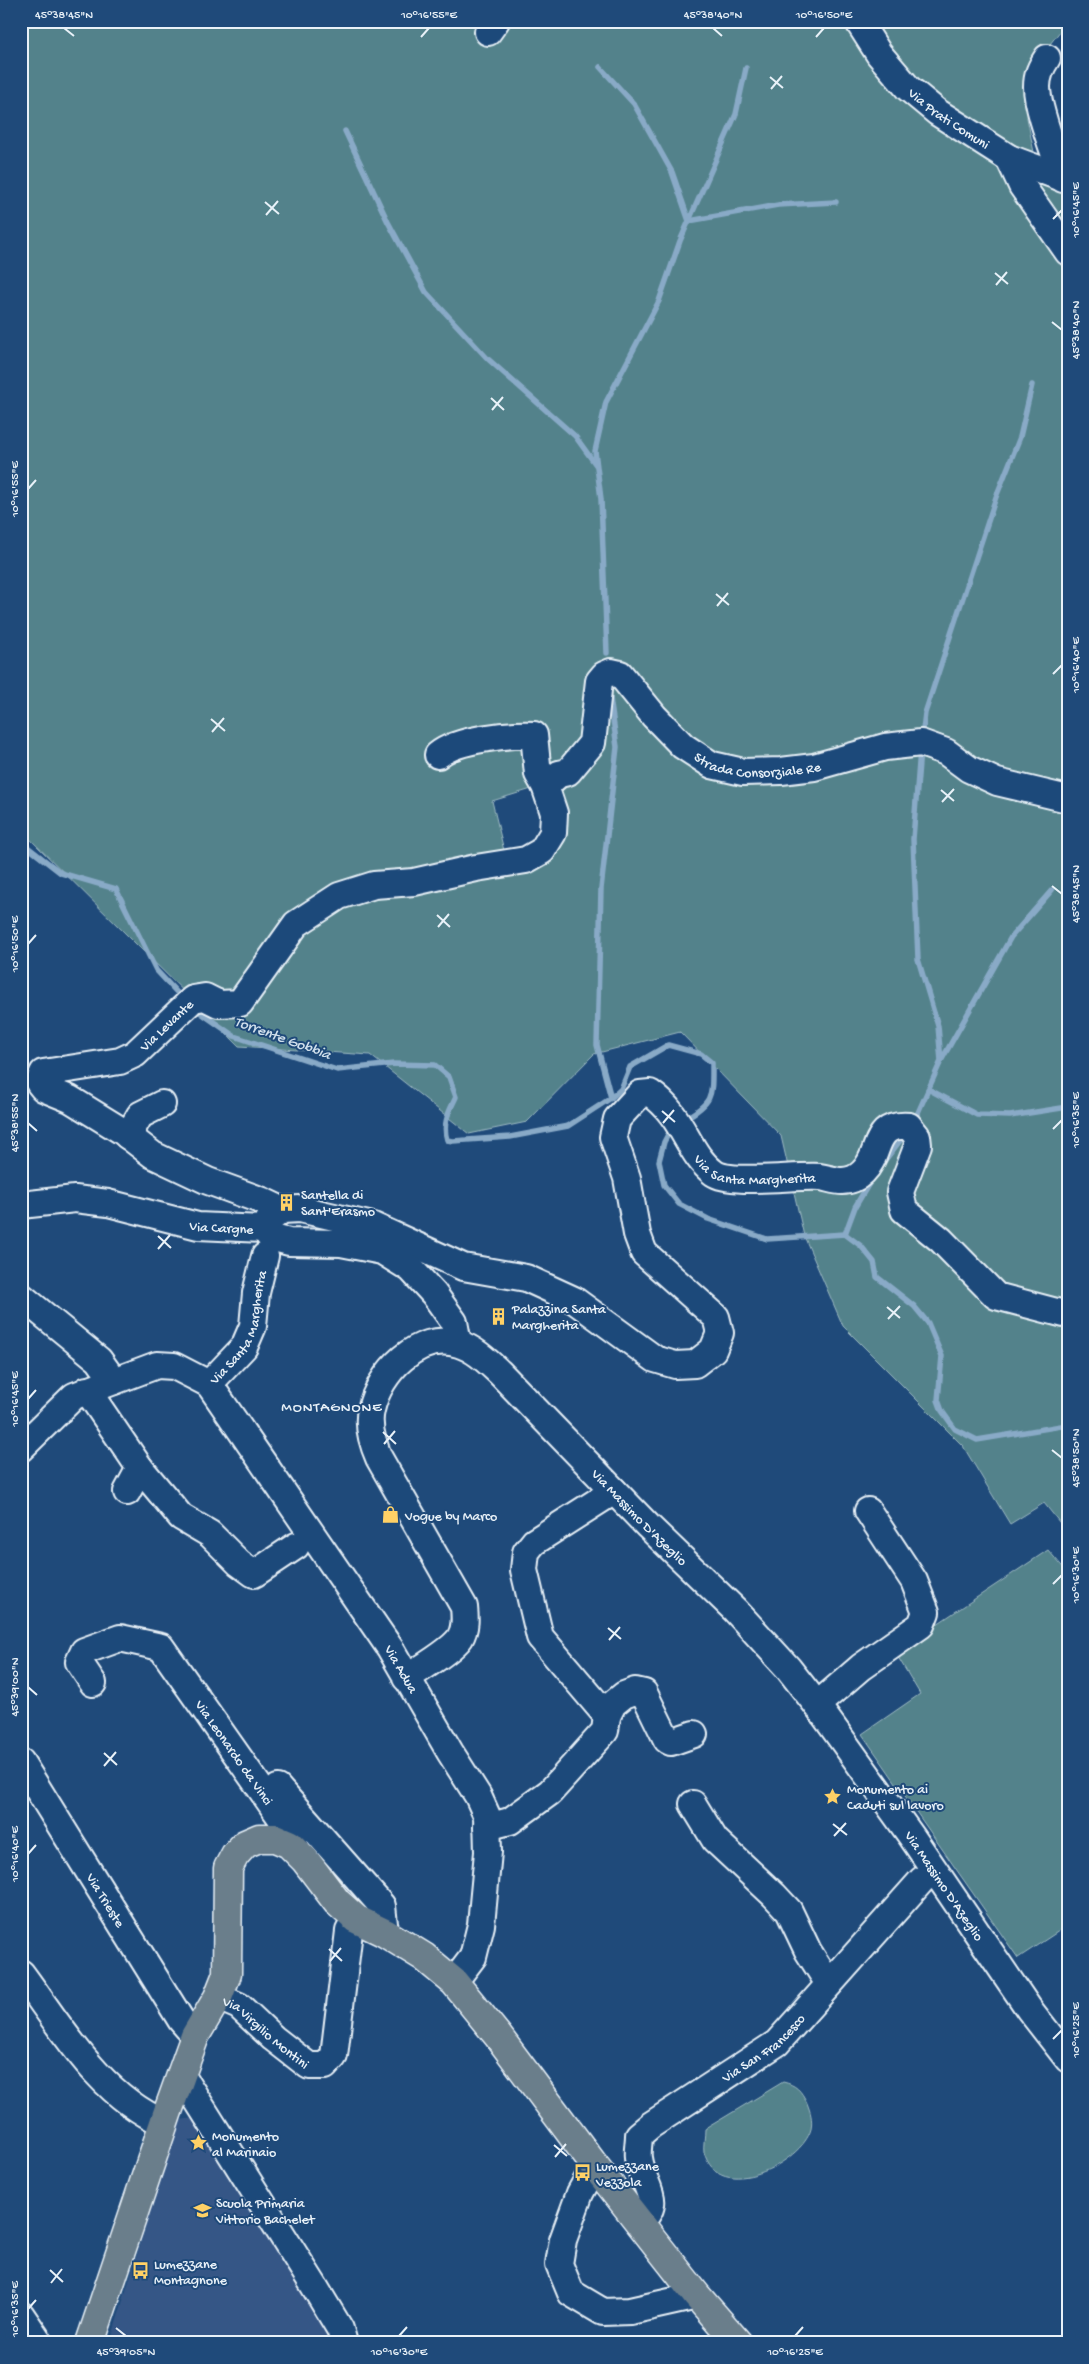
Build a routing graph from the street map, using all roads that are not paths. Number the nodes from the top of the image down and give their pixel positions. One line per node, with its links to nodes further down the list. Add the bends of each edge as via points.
1 (858, 21): 3 (street, Via Prati Comuni, via 879,54 908,88 938,112)
2 (1047, 58): 4 (street, via 1039,71 1037,88 1044,121)
3 (1009, 158): 4 (street, Via Prati Comuni); 5 (street, via 1022,186)
4 (1065, 179)
5 (1068, 252)
6 (438, 755): 7 (street, via 444,750 485,739 534,735 538,774)
7 (545, 786): 8 (street, Strada Consorziale Re, via 559,774 568,772 592,743 599,681 611,672 620,674 683,746 712,765 744,772 781,771 814,767 886,747 921,743 946,752 997,782); 10 (street, Via Levante, via 554,813 553,833 542,851 526,860 414,882 374,885 339,896 296,924 240,1003 219,1004 205,997 135,1054 120,1061 41,1078 43,1088 70,1099)
8 (1068, 800)
9 (162, 1104): 10 (street, via 140,1115)
10 (128, 1136): 12 (street, Via Levante, via 152,1155 174,1166)
11 (21, 1205): 13 (street, Via Cargne, via 75,1199 108,1203 198,1226)
12 (282, 1210): 13 (street, via 269,1220); 17 (street, Via Santa Margherita, via 300,1209 373,1226 463,1267 526,1278 574,1300 655,1359 675,1365 695,1364 712,1350 720,1333 716,1316 644,1253 637,1234 627,1178 613,1137 617,1119 640,1094 650,1093 676,1118 701,1160 715,1174 733,1179 819,1177 842,1181 856,1178 867,1168 886,1130 898,1125 909,1126 917,1136 918,1144 900,1192 904,1210 941,1240 996,1296)
13 (264, 1229): 15 (street, Via Cargne, via 270,1238 289,1242 341,1243 382,1251 411,1269)
14 (264, 1256): 21 (street, Via Santa Margherita, via 253,1326 244,1347)
15 (434, 1294): 18 (street); 19 (street, Via Cargne, via 454,1322)
16 (21, 1296): 20 (street, via 99,1360)
17 (1068, 1315)
18 (427, 1342): 19 (street, Via Massimo D'Azeglio); 29 (street, via 412,1350 396,1365 381,1386 371,1410 372,1439 379,1458 464,1607 465,1625 459,1638)
19 (458, 1343): 25 (street, Via Massimo D'Azeglio, via 478,1353 499,1372)
20 (114, 1381): 21 (street, Via Santa Margherita, via 157,1365 174,1366); 22 (street, Via Santa Margherita)
21 (209, 1384): 29 (street, Via Adua, via 390,1648)
22 (86, 1390): 23 (street, Via Santa Margherita, via 67,1402); 24 (street)
23 (23, 1443)
24 (140, 1468): 26 (street); 28 (street, via 181,1517 210,1534 254,1574)
25 (614, 1490): 31 (street, Via Massimo D'Azeglio, via 735,1610); 32 (street, via 534,1542 526,1552 524,1570 540,1637)
26 (127, 1492)
27 (868, 1511): 31 (street, via 914,1581 926,1612 921,1625 861,1667)
28 (296, 1546)
29 (406, 1678): 37 (street, Via Adua, via 478,1796)
30 (93, 1683): 38 (street, Via Leonardo da Vinci, via 79,1662 84,1651 120,1638 161,1647 284,1822)
31 (817, 1705): 39 (street, Via Massimo D'Azeglio)
32 (607, 1716): 33 (street, via 613,1704 624,1695 634,1691 644,1693 667,1740 671,1742); 37 (street, via 605,1731 550,1792 510,1821)
33 (694, 1734)
34 (21, 1762): 46 (street, Via Trieste, via 175,2011)
35 (267, 1772): 41 (street, via 382,1906)
36 (693, 1804): 44 (street, via 715,1840 789,1911 808,1951)
37 (487, 1827): 43 (street, Via Adua, via 488,1852 481,1925 473,1956)
38 (299, 1854): 40 (main road, Via Leonardo da Vinci, via 337,1902); 45 (main road, Via Leonardo da Vinci, via 289,1844 275,1838 258,1838 245,1844 235,1855 228,1868 227,1974)
39 (934, 1871): 44 (street, Via San Francesco, via 922,1880); 47 (street, Via Massimo D'Azeglio)
40 (356, 1919): 41 (main road); 45 (street, Via Virgilio Montini, via 349,1931 334,2056 325,2066 309,2066 239,2006)
41 (385, 1933): 43 (main road, via 424,1957)
42 (21, 1973): 49 (street, via 98,2076 142,2114)
43 (454, 1982): 50 (main road)
44 (830, 1984): 51 (street, Via San Francesco, via 777,2043 639,2135 638,2158 653,2203 649,2215)
45 (218, 1997): 46 (main road, Via Virgilio Montini)
46 (195, 2036): 48 (main road, Via Virgilio Montini)
47 (1068, 2060)
48 (182, 2076): 49 (main road, Via Virgilio Montini); 56 (street, via 313,2284 340,2329)
49 (164, 2123): 55 (main road, Via Virgilio Montini)
50 (595, 2166): 51 (main road); 52 (street, via 580,2194 563,2240 559,2264 571,2293 603,2312 630,2311)
51 (640, 2222): 52 (main road)
52 (697, 2296): 57 (main road)
53 (21, 2315): 54 (street)
54 (40, 2343)
55 (90, 2343)
56 (344, 2343)
57 (738, 2343)

